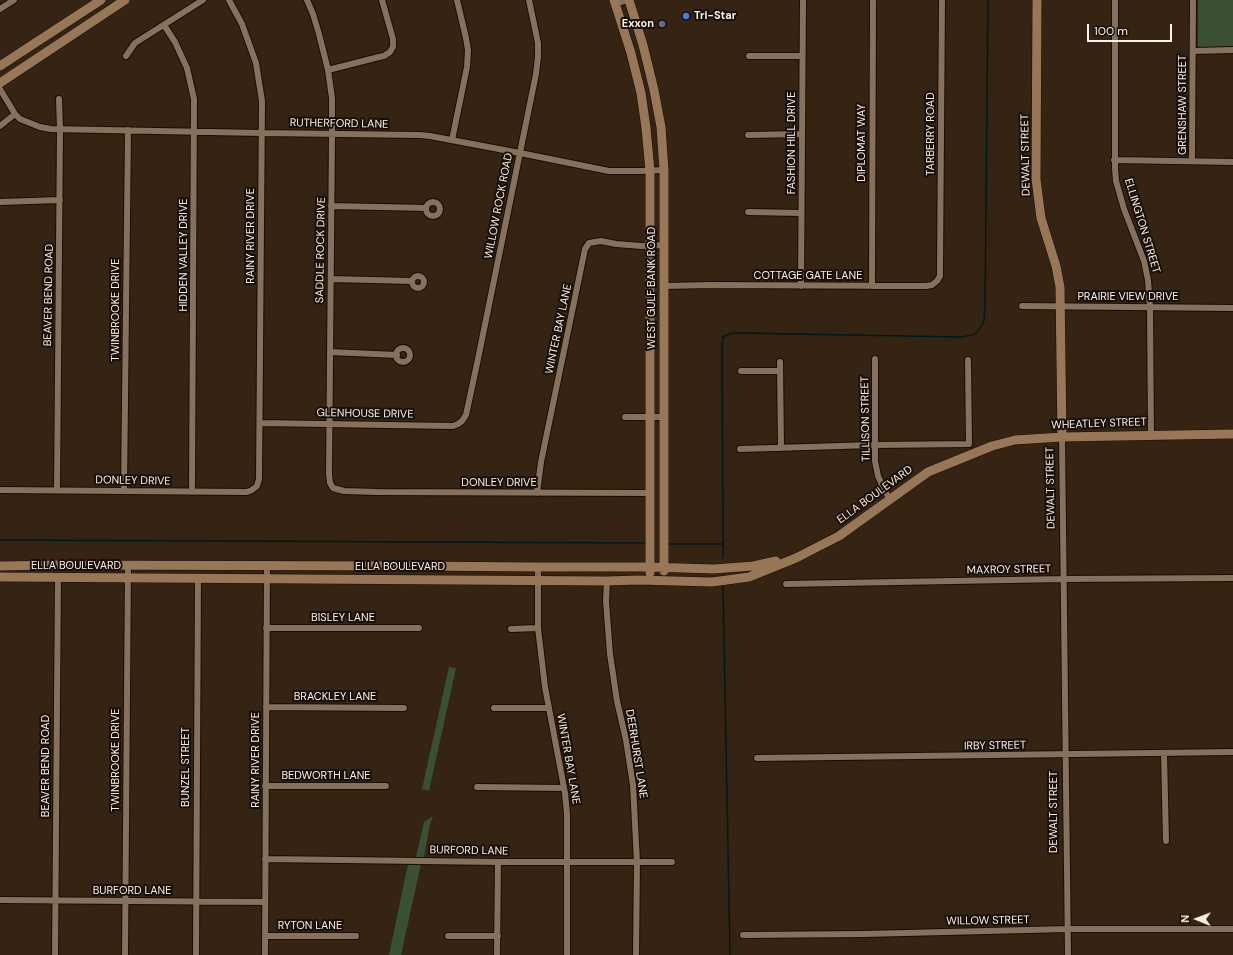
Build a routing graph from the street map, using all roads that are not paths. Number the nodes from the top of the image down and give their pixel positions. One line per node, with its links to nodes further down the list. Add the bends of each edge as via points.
1 (14, 0): 18 (street)
2 (125, 0): 19 (main road)
3 (203, 0): 20 (street)
4 (229, 0): 38 (street, RAINY RIVER DRIVE, via 242,24 256,63 262,101)
5 (307, 0): 27 (street, SADDLE ROCK DRIVE)
6 (382, 0): 27 (street, via 393,39 390,52 379,58)
7 (457, 0): 42 (street, via 468,50 467,68)
8 (529, 0): 43 (street, WILLOW ROCK ROAD, via 538,43 538,57)
9 (629, 0): 17 (street); 30 (main road, WEST GULF BANK ROAD)
10 (803, 0): 25 (street, FASHION HILL DRIVE)
11 (873, 0): 62 (street, DIPLOMAT WAY)
12 (942, 0): 57 (street, TARBERRY ROAD)
13 (1038, 0): 64 (main road, DEWALT STREET, via 1036,179 1041,218 1060,287)
14 (1115, 0): 44 (street, ELLINGTON STREET)
15 (1193, 0): 22 (street, GRENSHAW STREET)
16 (100, 1): 19 (main road); 26 (main road)
17 (615, 2): 31 (main road, WEST GULF BANK ROAD)
18 (0, 9)
19 (107, 12): 28 (main road)
20 (164, 25): 23 (street, via 135,43); 37 (street, HIDDEN VALLEY DRIVE, via 187,68 194,99)
21 (1233, 50): 22 (street)
22 (1193, 51): 45 (street, GRENSHAW STREET)
23 (126, 56)
24 (748, 56): 25 (street)
25 (802, 56): 40 (street, FASHION HILL DRIVE)
26 (0, 66)
27 (328, 70): 39 (street, SADDLE ROCK DRIVE, via 332,98)
28 (0, 83)
29 (0, 89): 33 (street, RUTHERFORD LANE)
30 (654, 90): 31 (main road); 47 (main road, WEST GULF BANK ROAD, via 661,127)
31 (641, 94): 48 (main road, WEST GULF BANK ROAD)
32 (59, 99): 35 (street, BEAVER BEND ROAD)
33 (15, 114): 34 (street); 35 (street, RUTHERFORD LANE, via 20,119 40,127)
34 (0, 126)
35 (60, 129): 36 (street, RUTHERFORD LANE); 49 (street, BEAVER BEND ROAD)
36 (128, 130): 37 (street, RUTHERFORD LANE); 90 (street, TWINBROOKE DRIVE)
37 (195, 132): 38 (street, RUTHERFORD LANE); 92 (street, HIDDEN VALLEY DRIVE)
38 (262, 133): 39 (street, RUTHERFORD LANE); 78 (street, RAINY RIVER DRIVE)
39 (332, 133): 42 (street, RUTHERFORD LANE, via 420,135); 51 (street, SADDLE ROCK DRIVE)
40 (802, 134): 41 (street); 54 (street, FASHION HILL DRIVE)
41 (748, 135)
42 (452, 140): 43 (street, RUTHERFORD LANE)
43 (520, 153): 48 (street, RUTHERFORD LANE, via 609,170); 74 (street, WILLOW ROCK ROAD)
44 (1114, 160): 45 (street); 65 (street, ELLINGTON STREET, via 1119,194 1144,261)
45 (1192, 161): 46 (street)
46 (1233, 162)
47 (664, 170): 48 (street, RUTHERFORD LANE); 55 (main road, WEST GULF BANK ROAD)
48 (650, 171): 56 (main road, WEST GULF BANK ROAD)
49 (60, 200): 50 (street); 89 (street, BEAVER BEND ROAD)
50 (0, 202)
51 (332, 206): 52 (street); 58 (street, SADDLE ROCK DRIVE)
52 (426, 208)
53 (748, 212): 54 (street)
54 (802, 213): 61 (street, FASHION HILL DRIVE)
55 (664, 245): 56 (street, WINTER BAY LANE); 60 (main road, WEST GULF BANK ROAD)
56 (650, 246): 76 (main road, WEST GULF BANK ROAD); 93 (street, WINTER BAY LANE, via 601,241 589,243 585,249 541,462)
57 (940, 268): 62 (street, COTTAGE GATE LANE, via 940,276 932,285)
58 (331, 279): 59 (street); 67 (street, SADDLE ROCK DRIVE)
59 (412, 281)
60 (664, 286): 61 (street, COTTAGE GATE LANE); 77 (main road, WEST GULF BANK ROAD)
61 (801, 286): 62 (street, COTTAGE GATE LANE)
62 (872, 286)
63 (1022, 306): 64 (street, PRAIRIE VIEW DRIVE)
64 (1060, 307): 65 (street, PRAIRIE VIEW DRIVE); 82 (main road, DEWALT STREET)
65 (1150, 308): 66 (street, PRAIRIE VIEW DRIVE); 81 (street, ELLINGTON STREET)
66 (1233, 308)
67 (330, 352): 68 (street); 79 (street, SADDLE ROCK DRIVE)
68 (397, 355)
69 (875, 359): 83 (street, TILLISON STREET)
70 (968, 360): 83 (street, via 969,444)
71 (780, 362): 73 (street)
72 (741, 371): 73 (street)
73 (780, 371): 84 (street)
74 (465, 416): 79 (street, GLENHOUSE DRIVE, via 453,426)
75 (625, 417): 76 (street)
76 (650, 417): 77 (street); 94 (main road, WEST GULF BANK ROAD)
77 (664, 418): 102 (main road, WEST GULF BANK ROAD)
78 (260, 423): 79 (street, GLENHOUSE DRIVE); 87 (street, RAINY RIVER DRIVE)
79 (330, 424): 91 (street, SADDLE ROCK DRIVE, via 330,483 337,490)
80 (1233, 434): 81 (main road, WHEATLEY STREET)
81 (1151, 435): 82 (main road, WHEATLEY STREET)
82 (1062, 437): 86 (main road, WHEATLEY STREET, via 1015,440); 109 (street, DEWALT STREET)
83 (874, 445): 84 (street); 95 (street, TILLISON STREET, via 878,476)
84 (781, 448): 85 (street)
85 (740, 449)
86 (969, 455): 95 (main road, ELLA BOULEVARD, via 928,472)
87 (259, 479): 92 (street, DONLEY DRIVE, via 257,486 247,492)
88 (0, 490): 89 (street, DONLEY DRIVE)
89 (57, 490): 90 (street, DONLEY DRIVE)
90 (124, 490): 92 (street, DONLEY DRIVE)
91 (347, 491): 93 (street, DONLEY DRIVE)
92 (192, 492)
93 (537, 493): 94 (street, DONLEY DRIVE)
94 (650, 494): 101 (main road, WEST GULF BANK ROAD)
95 (890, 500): 96 (main road, ELLA BOULEVARD, via 839,536)
96 (796, 558): 102 (main road, ELLA BOULEVARD, via 753,566 714,569); 113 (main road, ELLA BOULEVARD, via 749,577 712,582)
97 (128, 565): 98 (main road, ELLA BOULEVARD); 99 (main road, ELLA BOULEVARD); 105 (street, TWINBROOKE DRIVE)
98 (0, 566)
99 (267, 566): 100 (main road, ELLA BOULEVARD); 107 (street, RAINY RIVER DRIVE)
100 (538, 567): 101 (main road, ELLA BOULEVARD); 110 (street, WINTER BAY LANE)
101 (650, 567): 102 (main road, ELLA BOULEVARD); 111 (main road, WEST GULF BANK ROAD)
102 (665, 567): 113 (main road, WEST GULF BANK ROAD)
103 (0, 577): 104 (main road, ELLA BOULEVARD)
104 (58, 578): 105 (main road, ELLA BOULEVARD); 138 (street, BEAVER BEND ROAD)
105 (127, 578): 106 (main road, ELLA BOULEVARD); 139 (street, TWINBROOKE DRIVE)
106 (198, 578): 107 (main road, ELLA BOULEVARD); 140 (street, BUNZEL STREET)
107 (267, 578): 110 (main road, ELLA BOULEVARD); 115 (street, RAINY RIVER DRIVE)
108 (1233, 578): 109 (street, MAXROY STREET)
109 (1064, 579): 114 (street, MAXROY STREET); 125 (street, DEWALT STREET)
110 (537, 580): 112 (main road, ELLA BOULEVARD); 118 (street, WINTER BAY LANE)
111 (650, 580): 112 (main road, ELLA BOULEVARD); 113 (main road, ELLA BOULEVARD)
112 (607, 581): 135 (street, DEERHURST LANE, via 610,654 633,785)
113 (664, 581)
114 (786, 584)
115 (266, 628): 116 (street, BISLEY LANE); 119 (street, RAINY RIVER DRIVE)
116 (419, 628)
117 (511, 628): 118 (street)
118 (538, 628): 122 (street, WINTER BAY LANE)
119 (266, 707): 120 (street, BRACKLEY LANE); 127 (street, RAINY RIVER DRIVE)
120 (404, 708)
121 (494, 708): 122 (street)
122 (549, 708): 130 (street, WINTER BAY LANE)
123 (1233, 752): 124 (street, IRBY STREET)
124 (1164, 753): 125 (street, IRBY STREET); 131 (street)
125 (1066, 754): 126 (street, IRBY STREET); 142 (street, DEWALT STREET)
126 (757, 758)
127 (265, 786): 128 (street, BEDWORTH LANE); 132 (street, RAINY RIVER DRIVE)
128 (386, 786)
129 (477, 787): 130 (street)
130 (564, 788): 134 (street, WINTER BAY LANE)
131 (1166, 840)
132 (265, 859): 133 (street, BURFORD LANE); 141 (street, RAINY RIVER DRIVE)
133 (498, 862): 134 (street, BURFORD LANE); 148 (street)
134 (568, 862): 135 (street, BURFORD LANE); 154 (street, WINTER BAY LANE)
135 (637, 862): 136 (street, BURFORD LANE); 155 (street, DEERHURST LANE)
136 (672, 862)
137 (0, 900): 138 (street, BURFORD LANE)
138 (55, 900): 139 (street, BURFORD LANE); 149 (street, BEAVER BEND ROAD)
139 (125, 901): 140 (street, BURFORD LANE); 150 (street, TWINBROOKE DRIVE)
140 (195, 901): 141 (street, BURFORD LANE); 151 (street, BUNZEL STREET)
141 (265, 902): 145 (street, RAINY RIVER DRIVE)
142 (1068, 929): 143 (street, WILLOW STREET); 144 (street, WILLOW STREET); 156 (street, DEWALT STREET)
143 (1233, 929)
144 (743, 935)
145 (265, 936): 146 (street, RYTON LANE); 152 (street, RAINY RIVER DRIVE)
146 (356, 936)
147 (448, 936): 148 (street)
148 (498, 936): 153 (street)
149 (55, 955)
150 (125, 955)
151 (196, 955)
152 (265, 955)
153 (497, 955)
154 (567, 955)
155 (636, 955)
156 (1068, 955)

